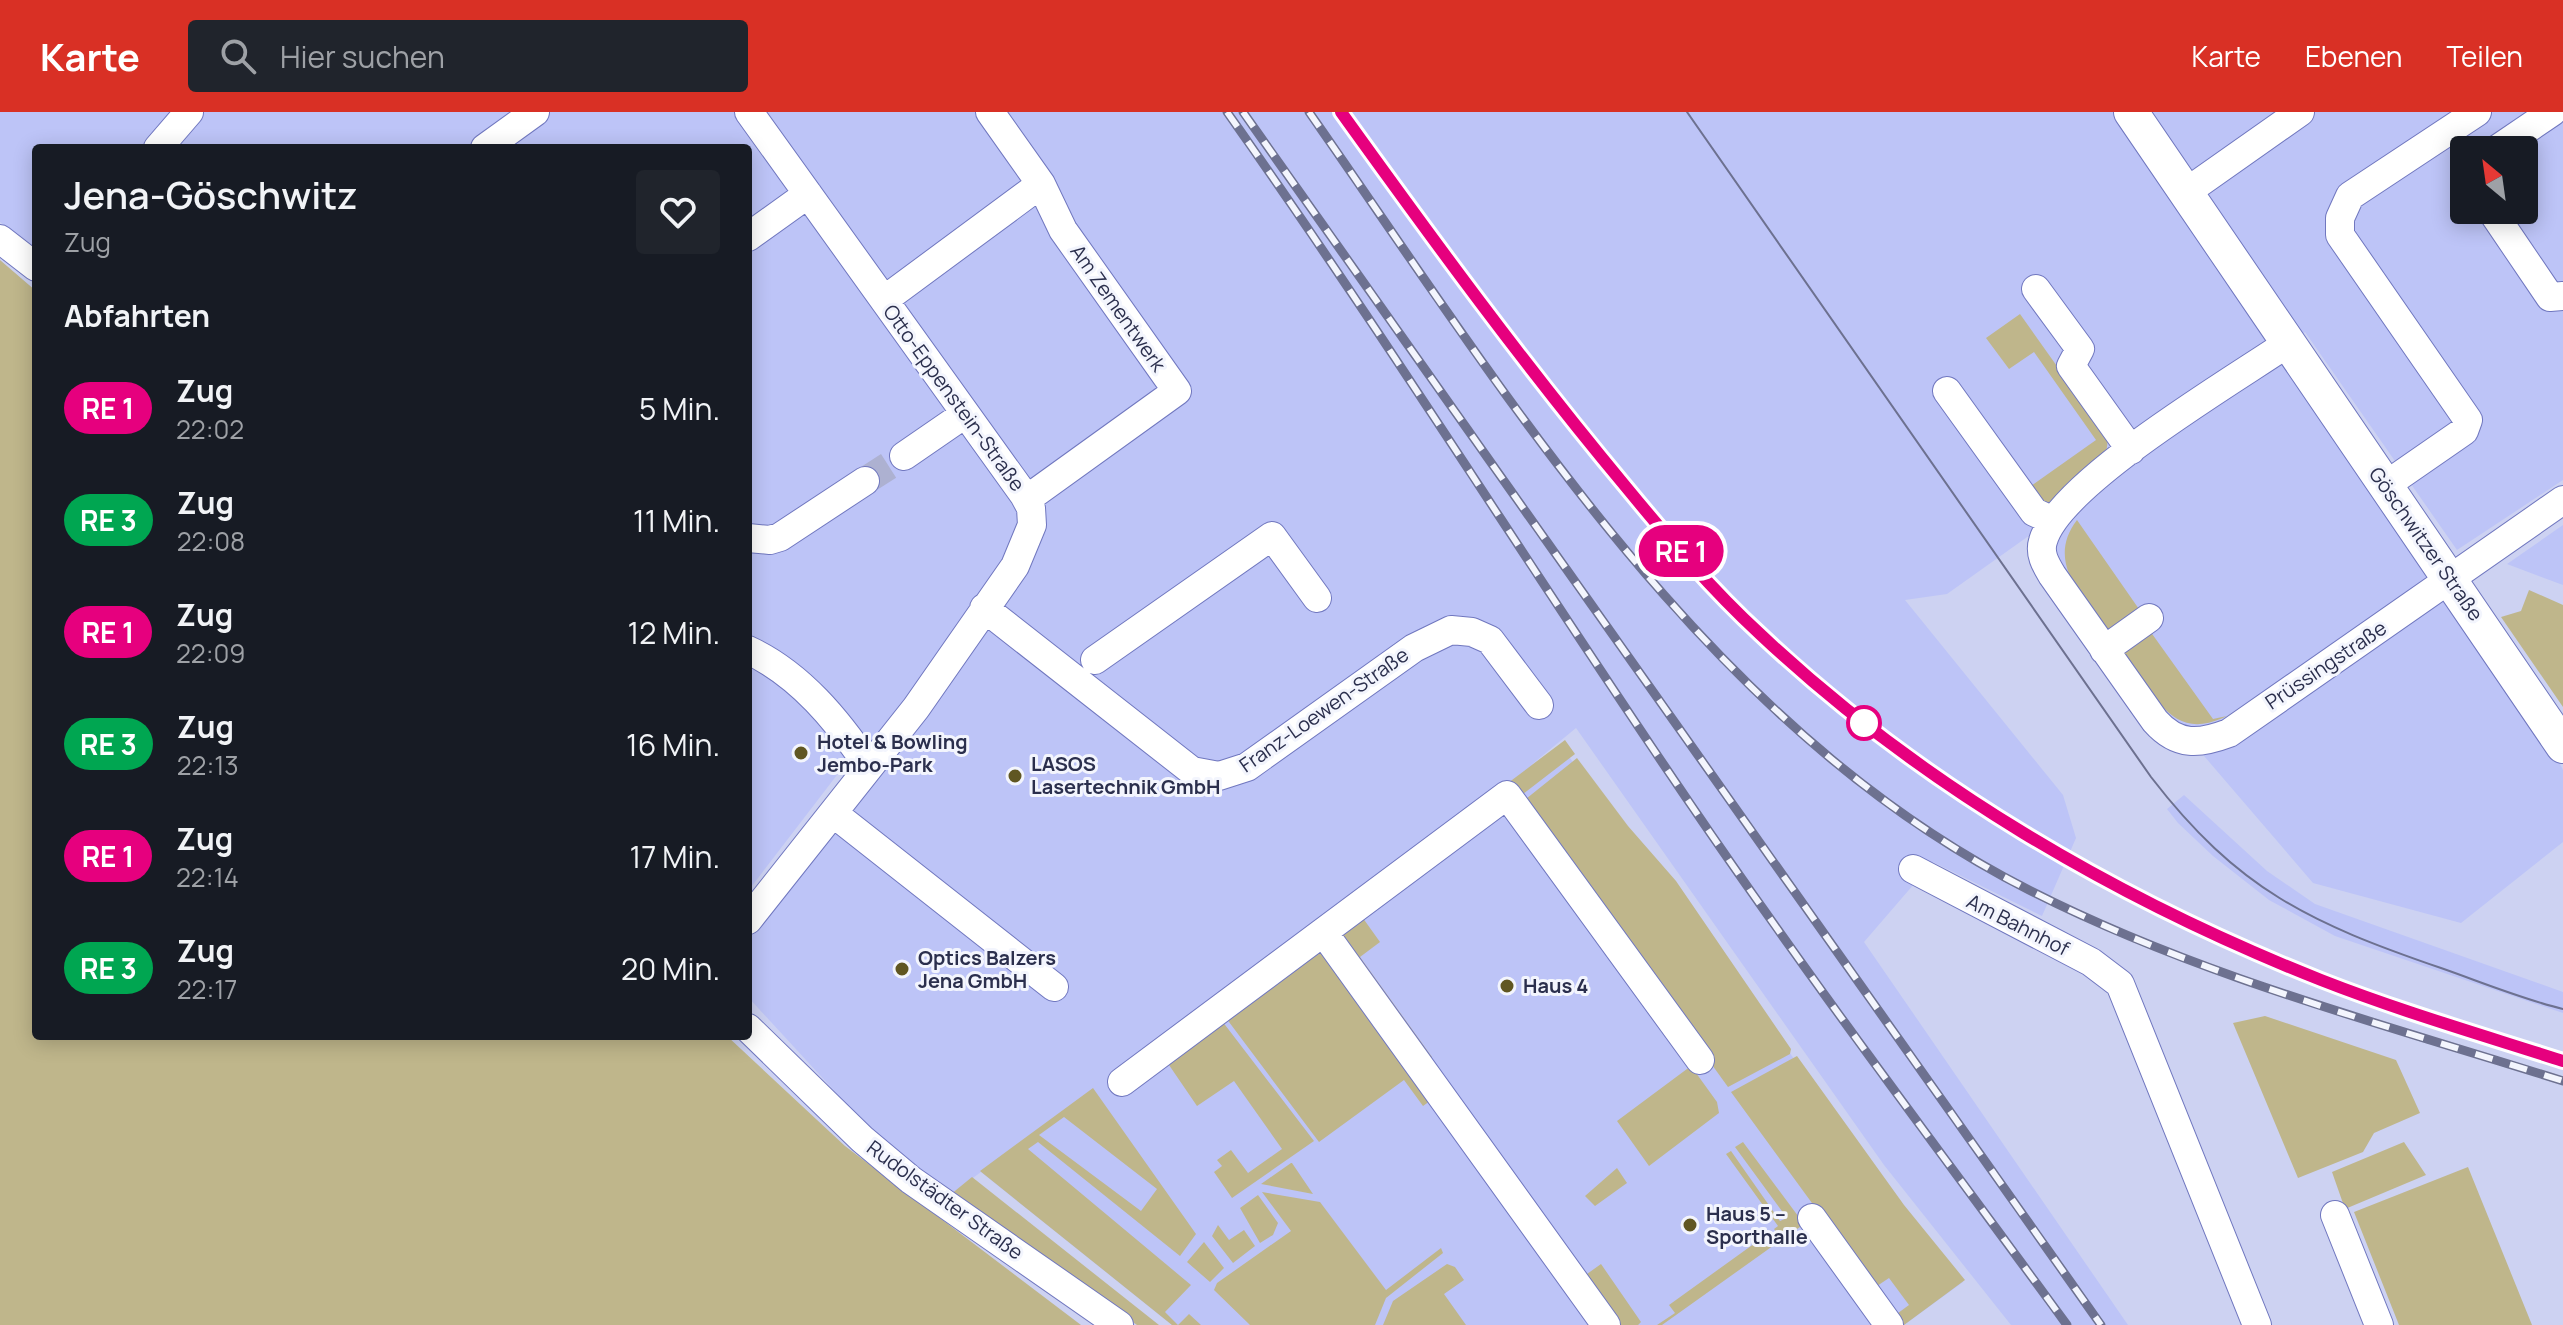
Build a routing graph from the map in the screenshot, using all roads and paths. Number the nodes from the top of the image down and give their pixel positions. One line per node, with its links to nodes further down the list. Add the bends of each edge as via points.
1 (189, 112): 10 (street)
2 (535, 112): 11 (street)
3 (749, 112): 14 (street, Otto-Eppenstein-Straße)
4 (990, 112): 12 (street)
5 (2131, 112): 13 (main road, Göschwitzer Straße)
6 (2300, 112): 13 (street)
7 (2477, 112): 28 (street, via 2350,196 2340,218 2340,235 2468,420 2464,431)
8 (2552, 112): 9 (street)
9 (2517, 136)
10 (161, 144)
11 (491, 144)
12 (1041, 184): 21 (street); 29 (street, Am Zementwerk, via 1063,230 1177,391)
13 (2185, 193): 22 (main road, Göschwitzer Straße)
14 (808, 194): 16 (street); 21 (street, Otto-Eppenstein-Straße)
15 (2500, 224): 20 (street, via 2550,297)
16 (754, 225)
17 (0, 239): 18 (street)
18 (32, 264)
19 (2036, 289): 25 (street, via 2080,349 2071,366)
20 (2563, 296)
21 (884, 300): 24 (street, Otto-Eppenstein-Straße)
22 (2288, 343): 25 (street); 28 (main road, Göschwitzer Straße)
23 (1947, 391): 31 (street, via 2034,512)
24 (965, 414): 26 (street); 29 (street, Otto-Eppenstein-Straße)
25 (2131, 450): 31 (street)
26 (904, 456)
27 (865, 481): 32 (street, via 780,537)
28 (2386, 485): 33 (main road, Göschwitzer Straße)
29 (1027, 499): 35 (street, Otto-Eppenstein-Straße, via 1032,525 1024,550)
30 (2563, 500): 33 (street, Prüssingstraße)
31 (2053, 521): 37 (street, via 2041,546 2045,563)
32 (752, 538)
33 (2451, 580): 37 (street, Prüssingstraße, via 2229,733 2200,744 2178,739 2157,724); 41 (main road, Göschwitzer Straße)
34 (1317, 598): 39 (street, via 1272,536)
35 (984, 608): 40 (street, Franz-Loewen-Straße, via 1200,774 1228,775 1247,767 1414,648 1451,630 1490,640); 42 (street, Otto-Eppenstein-Straße)
36 (2149, 618): 37 (street)
37 (2104, 650)
38 (752, 653): 42 (street, via 820,703)
39 (1095, 660)
40 (1539, 705)
41 (2563, 746)
42 (869, 767): 43 (street, Otto-Eppenstein-Straße)
43 (833, 813): 45 (street, Otto-Eppenstein-Straße); 47 (street)
44 (1913, 869): 56 (street, Am Bahnhof, via 2091,962 2120,984)
45 (752, 915)
46 (1324, 933): 49 (street, via 1507,795); 50 (street); 55 (street)
47 (1054, 987)
48 (752, 1032): 54 (street, Rudolstädter Straße, via 911,1180)
49 (1700, 1060)
50 (1122, 1082)
51 (2335, 1215): 57 (street)
52 (1812, 1218): 53 (street)
53 (1876, 1321)
54 (1119, 1325)
55 (1606, 1325)
56 (2257, 1325)
57 (2379, 1325)

